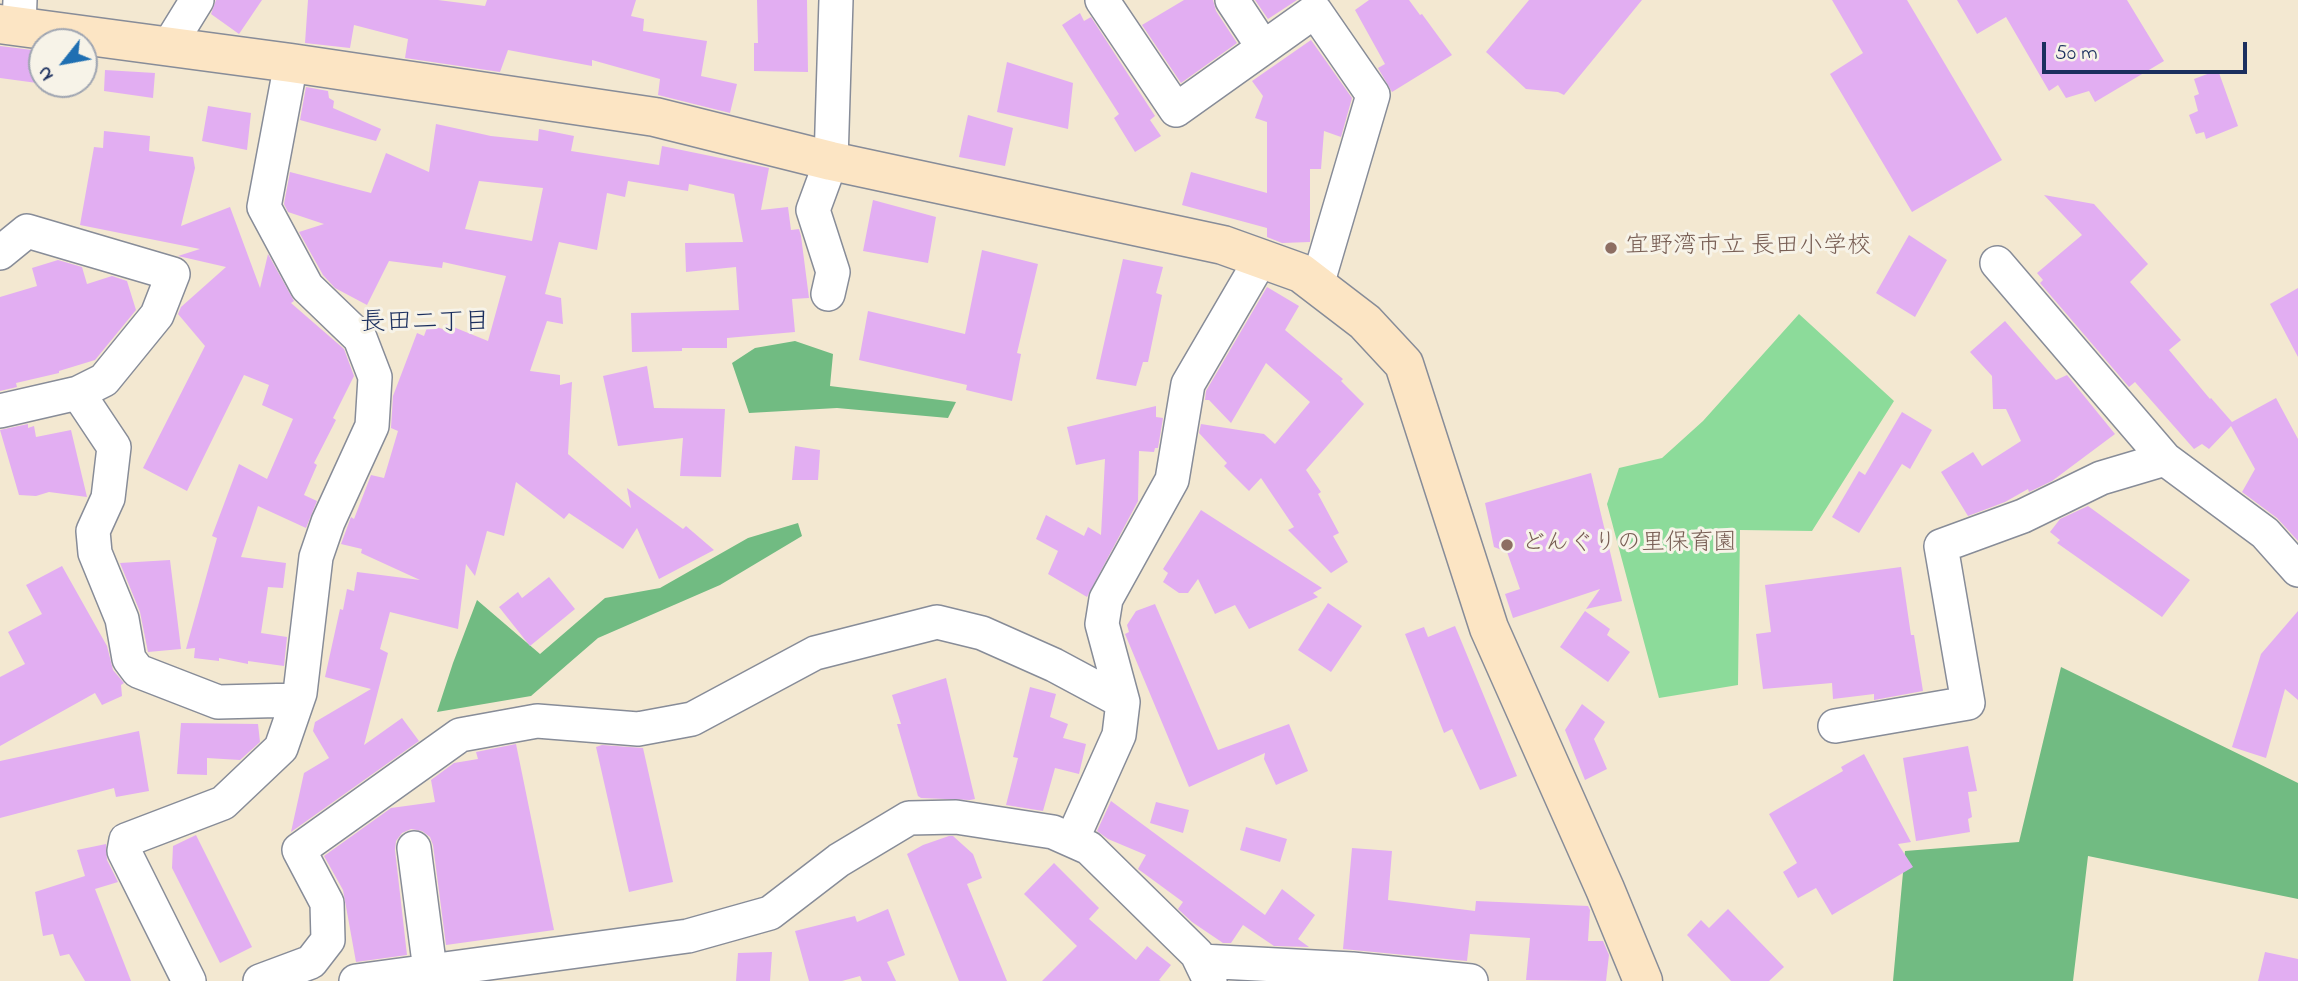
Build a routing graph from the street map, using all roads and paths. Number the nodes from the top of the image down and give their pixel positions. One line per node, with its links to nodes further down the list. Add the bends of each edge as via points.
1 (197, 0): 6 (street)
2 (836, 0): 9 (street)
3 (1102, 0): 7 (street, via 1176,110)
4 (1232, 0): 7 (street)
5 (13, 16): 6 (street)
6 (168, 47): 8 (street)
7 (1263, 47): 13 (street, via 1315,11 1373,95)
8 (291, 63): 9 (street, via 655,117); 19 (street, via 264,207 307,287 360,338 375,377 372,426 317,557)
9 (831, 161): 11 (street, via 1223,245); 14 (street, via 813,210 833,272)
10 (0, 253): 15 (street, via 27,231 173,274 158,315 104,380)
11 (1261, 259): 13 (street, via 1301,273); 20 (street, via 1188,384 1172,480 1105,598 1102,624)
12 (1997, 263): 17 (street)
13 (1317, 285): 31 (street, via 1365,322 1404,364 1489,628)
14 (828, 294)
15 (78, 393): 16 (street); 19 (street, via 114,447 108,498 93,531 95,553 121,619 129,659 138,671 218,702)
16 (0, 411)
17 (2165, 459): 18 (street, via 2265,533); 21 (street, via 2101,478 2023,516 1941,546 1968,703)
18 (2298, 570)
19 (297, 700): 27 (street, via 281,748 223,803 126,840 124,850)
20 (1123, 702): 22 (street, via 1119,734); 28 (street, via 982,633 937,622 815,653 692,719 638,729 537,721 460,735 299,850 327,903 328,940 311,962)
21 (1835, 726)
22 (1072, 840): 25 (street, via 1054,832 956,817 909,818 839,860 770,913 688,936); 26 (street, via 1089,848 1197,954)
23 (414, 848): 24 (street)
24 (430, 970): 25 (street); 29 (street)
25 (495, 971)
26 (1205, 971): 30 (street, via 1352,969)
27 (190, 981)
28 (260, 981)
29 (356, 981)
30 (1471, 981)
31 (1643, 981)

